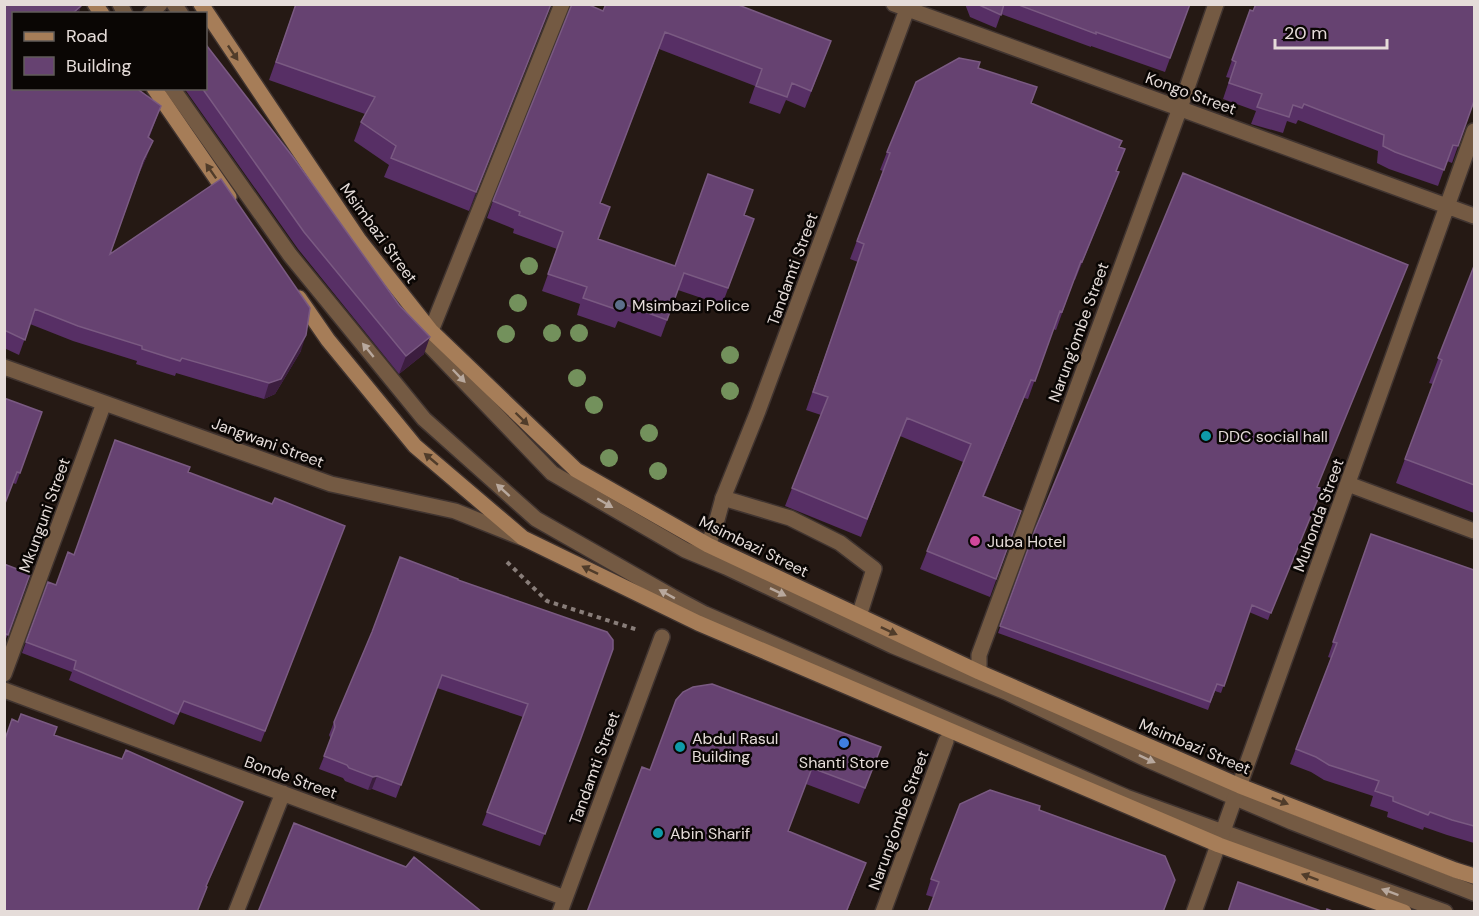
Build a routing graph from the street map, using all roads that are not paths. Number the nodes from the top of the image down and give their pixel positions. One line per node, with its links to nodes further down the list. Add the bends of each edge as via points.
1 (562, 4): 14 (street)
2 (1216, 4): 7 (street, Narung'ombe Street)
3 (903, 6): 7 (street, Kongo Street); 18 (street, Tandamti Street)
4 (207, 13): 14 (street, Msimbazi Street, one-way to 14, via 359,240)
5 (155, 90): 10 (street, one-way to 5)
6 (173, 90): 30 (street, one-way to 6, via 726,623 536,519 424,419 290,255)
7 (1180, 108): 11 (street, Kongo Street); 24 (street, Narung'ombe Street, via 979,655)
8 (1474, 131): 11 (street, Muhonda Street)
9 (290, 163): 28 (street, one-way to 28, via 401,316 552,472 685,550 893,646 1006,692 1146,759)
10 (234, 205)
11 (1448, 206): 12 (street, Kongo Street); 17 (street, Muhonda Street)
12 (1474, 216)
13 (288, 282): 20 (street, one-way to 13, via 415,446 328,340)
14 (431, 331): 21 (street, Msimbazi Street, one-way to 21, via 576,470)
15 (4, 367): 16 (street, Jangwani Street)
16 (104, 402): 20 (street, Jangwani Street, via 331,484 455,511); 25 (street, Mkunguni Street)
17 (1348, 484): 19 (street); 28 (street, Muhonda Street)
18 (723, 498): 21 (street, Tandamti Street); 22 (street, via 790,518 840,543 874,569)
19 (1474, 531)
20 (523, 538): 30 (street, one-way to 20, via 698,623)
21 (708, 545): 22 (street, Msimbazi Street)
22 (859, 616): 24 (street, Msimbazi Street, one-way to 24)
23 (662, 638): 33 (street, Tandamti Street)
24 (979, 672): 28 (street, Msimbazi Street)
25 (4, 674)
26 (4, 690): 29 (street, Bonde Street)
27 (946, 741): 35 (street, Narung'ombe Street)
28 (1238, 792): 30 (street, Muhonda Street); 31 (street, Msimbazi Street, one-way to 31); 32 (street, via 1292,822)
29 (283, 793): 33 (street, Bonde Street); 34 (street)
30 (1222, 838): 36 (street, Muhonda Street); 37 (street, one-way to 30); 38 (street, one-way to 30)
31 (1474, 876)
32 (1474, 893)
33 (562, 905)
34 (236, 912)
35 (883, 912)
36 (1194, 912)
37 (1404, 912)
38 (1445, 912)

